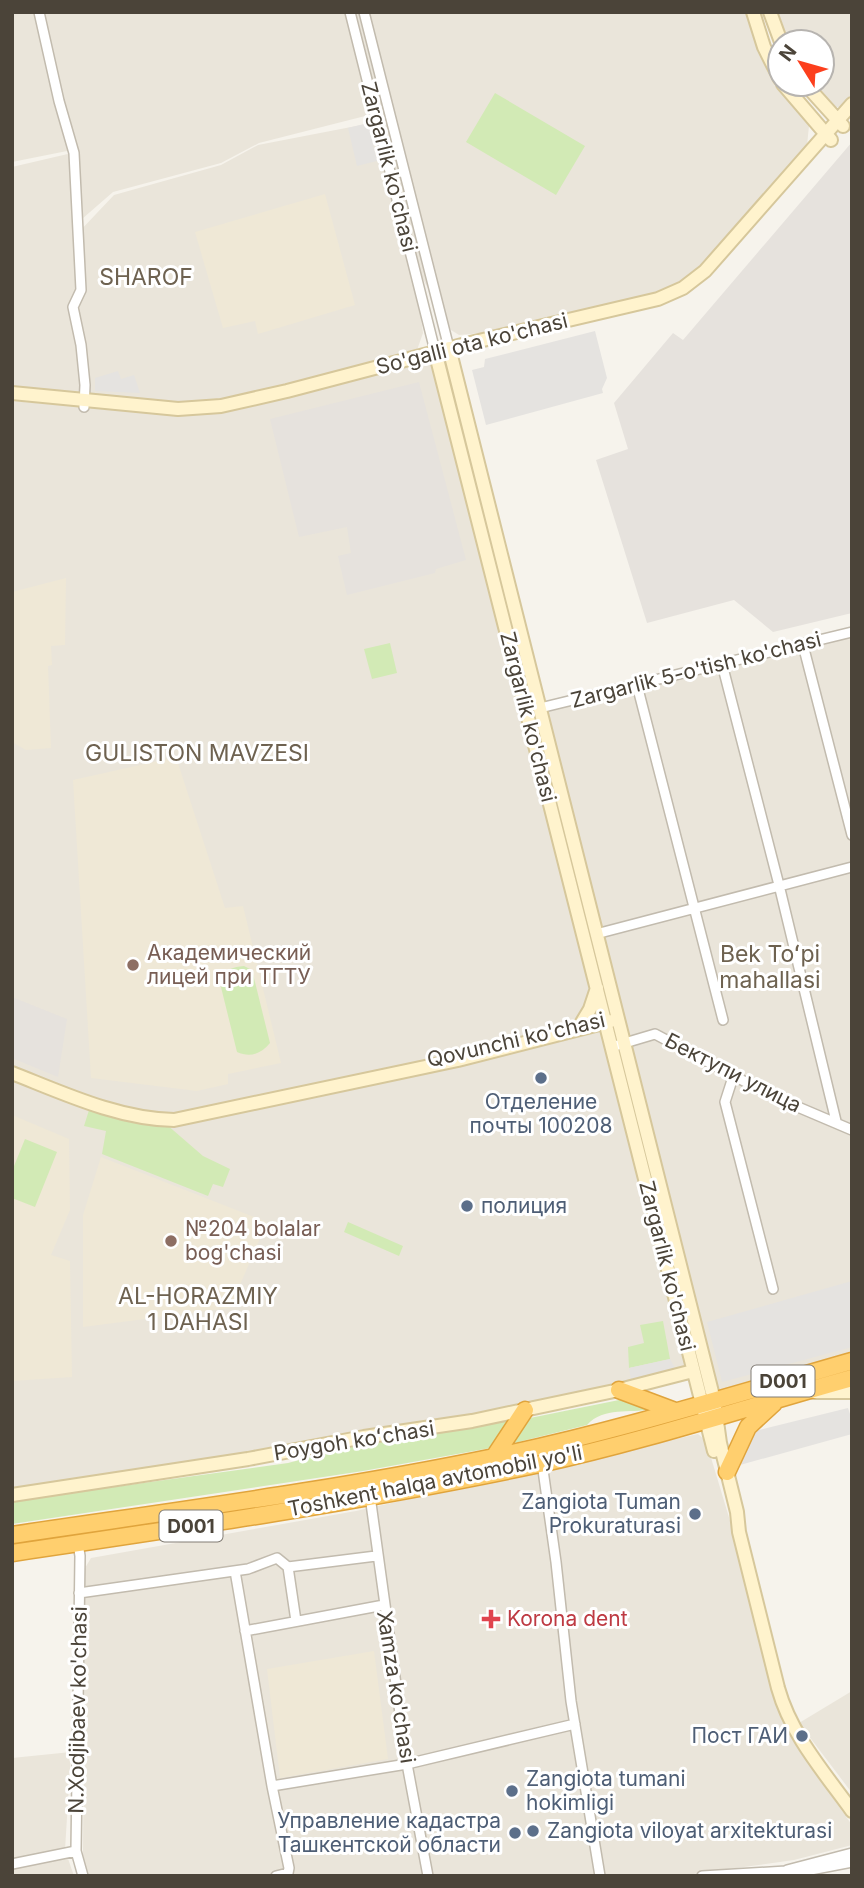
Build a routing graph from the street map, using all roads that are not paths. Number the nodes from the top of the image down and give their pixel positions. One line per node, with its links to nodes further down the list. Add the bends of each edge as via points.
1 (39, 12): 21 (street, via 74,153 81,290 72,307)
2 (350, 12): 11 (street, Zargarlik ko'chasi)
3 (364, 12): 10 (street, Zargarlik ko'chasi)
4 (753, 12): 5 (main road)
5 (766, 51)
6 (794, 98): 13 (main road)
7 (817, 98): 9 (main road)
8 (852, 104): 12 (main road, So'galli ota ko'chasi)
9 (827, 110): 12 (main road); 13 (main road, via 824,120)
10 (390, 114): 11 (street); 15 (street, Zargarlik ko'chasi)
11 (376, 117): 16 (street, Zargarlik ko'chasi)
12 (844, 121): 14 (main road, So'galli ota ko'chasi)
13 (814, 123): 14 (main road)
14 (828, 137): 17 (main road, So'galli ota ko'chasi, via 722,264 687,294 639,312)
15 (426, 257): 16 (street); 17 (street, Zargarlik ko'chasi)
16 (412, 260): 18 (street, Zargarlik ko'chasi)
17 (450, 352): 18 (main road, So'galli ota ko'chasi); 23 (main road, Zargarlik ko'chasi)
18 (436, 355): 21 (main road, So'galli ota ko'chasi, via 210,407); 24 (main road, Zargarlik ko'chasi)
19 (12, 393): 21 (main road, So'galli ota ko'chasi)
20 (12, 401): 21 (main road, So'galli ota ko'chasi)
21 (84, 404)
22 (852, 632): 25 (street, Zargarlik 5-o'tish ko'chasi)
23 (523, 640): 24 (main road); 28 (main road, Zargarlik ko'chasi)
24 (509, 644): 28 (main road, Zargarlik ko'chasi)
25 (803, 645): 26 (street, Zargarlik 5-o'tish ko'chasi); 29 (street)
26 (722, 664): 27 (street, Zargarlik 5-o'tish ko'chasi); 31 (street)
27 (637, 684): 28 (street, Zargarlik 5-o'tish ko'chasi); 32 (street)
28 (533, 710): 33 (main road, Zargarlik ko'chasi)
29 (852, 835)
30 (852, 867): 31 (street)
31 (779, 885): 32 (street); 42 (street)
32 (693, 908): 33 (street); 36 (street)
33 (590, 935): 34 (main road, Zargarlik ko'chasi); 35 (main road, Zargarlik ko'chasi)
34 (597, 988): 35 (main road, Zargarlik ko'chasi); 37 (main road)
35 (609, 1019): 37 (main road, Qovunchi ko'chasi); 38 (main road, Zargarlik ko'chasi); 40 (main road, Qovunchi ko'chasi, via 383,1077 174,1120 127,1114)
36 (723, 1020)
37 (581, 1024): 39 (main road, Qovunchi ko'chasi, via 181,1111 124,1105)
38 (618, 1045): 41 (street, Бектупи улица, via 655,1034); 46 (main road, Zargarlik ko'chasi); 52 (main road, Zargarlik ko'chasi)
39 (12, 1065)
40 (12, 1073)
41 (734, 1074): 42 (street, Бектупи улица, via 772,1096); 44 (street, via 724,1102)
42 (836, 1121): 43 (street, Бектупи улица)
43 (852, 1130)
44 (773, 1289)
45 (852, 1361): 52 (highway, Toshkent halqa avtomobil yo'li / D001)
46 (693, 1371): 48 (main road, Poygoh koʻchasi); 52 (main road, Zargarlik ko'chasi)
47 (852, 1378): 49 (highway, Toshkent halqa avtomobil yo'li / D001)
48 (619, 1391): 53 (main road, Poygoh koʻchasi); 54 (highway)
49 (803, 1392): 50 (main road); 51 (highway, Toshkent halqa avtomobil yo'li / D001)
50 (852, 1392)
51 (778, 1399): 55 (highway, Toshkent halqa avtomobil yo'li / D001); 58 (highway, via 748,1427)
52 (708, 1402): 54 (highway, Toshkent halqa avtomobil yo'li / D001); 55 (main road, Zargarlik ko'chasi)
53 (525, 1410): 56 (highway); 60 (main road, Poygoh koʻchasi)
54 (675, 1411): 56 (highway, Toshkent halqa avtomobil yo'li / D001)
55 (711, 1420): 57 (highway, Toshkent halqa avtomobil yo'li / D001); 58 (main road); 62 (main road)
56 (494, 1457): 59 (highway, Toshkent halqa avtomobil yo'li / D001)
57 (542, 1463): 61 (highway, Toshkent halqa avtomobil yo'li / D001); 73 (street)
58 (727, 1472): 62 (main road)
59 (368, 1480): 61 (street, Xamza ko'chasi); 63 (highway, Toshkent halqa avtomobil yo'li / D001)
60 (12, 1495)
61 (370, 1497): 64 (highway, Toshkent halqa avtomobil yo'li / D001); 66 (street, Xamza ko'chasi)
62 (738, 1532): 76 (main road, via 783,1705 799,1737)
63 (12, 1535)
64 (78, 1543): 65 (highway, Toshkent halqa avtomobil yo'li / D001); 69 (street, N.Xodjibaev ko'chasi)
65 (12, 1553)
66 (376, 1556): 67 (street); 70 (street, Xamza ko'chasi)
67 (288, 1567): 68 (street, via 277,1558); 71 (street)
68 (235, 1571): 69 (street); 72 (street)
69 (79, 1593): 77 (street, N.Xodjibaev ko'chasi)
70 (384, 1605): 71 (street); 74 (street, Xamza ko'chasi)
71 (296, 1621): 72 (street)
72 (245, 1631): 75 (street)
73 (575, 1724): 74 (street); 85 (street)
74 (407, 1764): 75 (street); 84 (street, Xamza ko'chasi)
75 (272, 1786): 83 (street, via 289,1868 288,1873)
76 (852, 1811)
77 (76, 1851): 80 (street); 82 (street, N.Xodjibaev ko'chasi)
78 (852, 1853): 81 (street)
79 (852, 1862): 81 (street)
80 (12, 1864)
81 (786, 1871): 86 (street)
82 (83, 1876)
83 (275, 1876)
84 (428, 1876)
85 (600, 1876)
86 (702, 1876)

